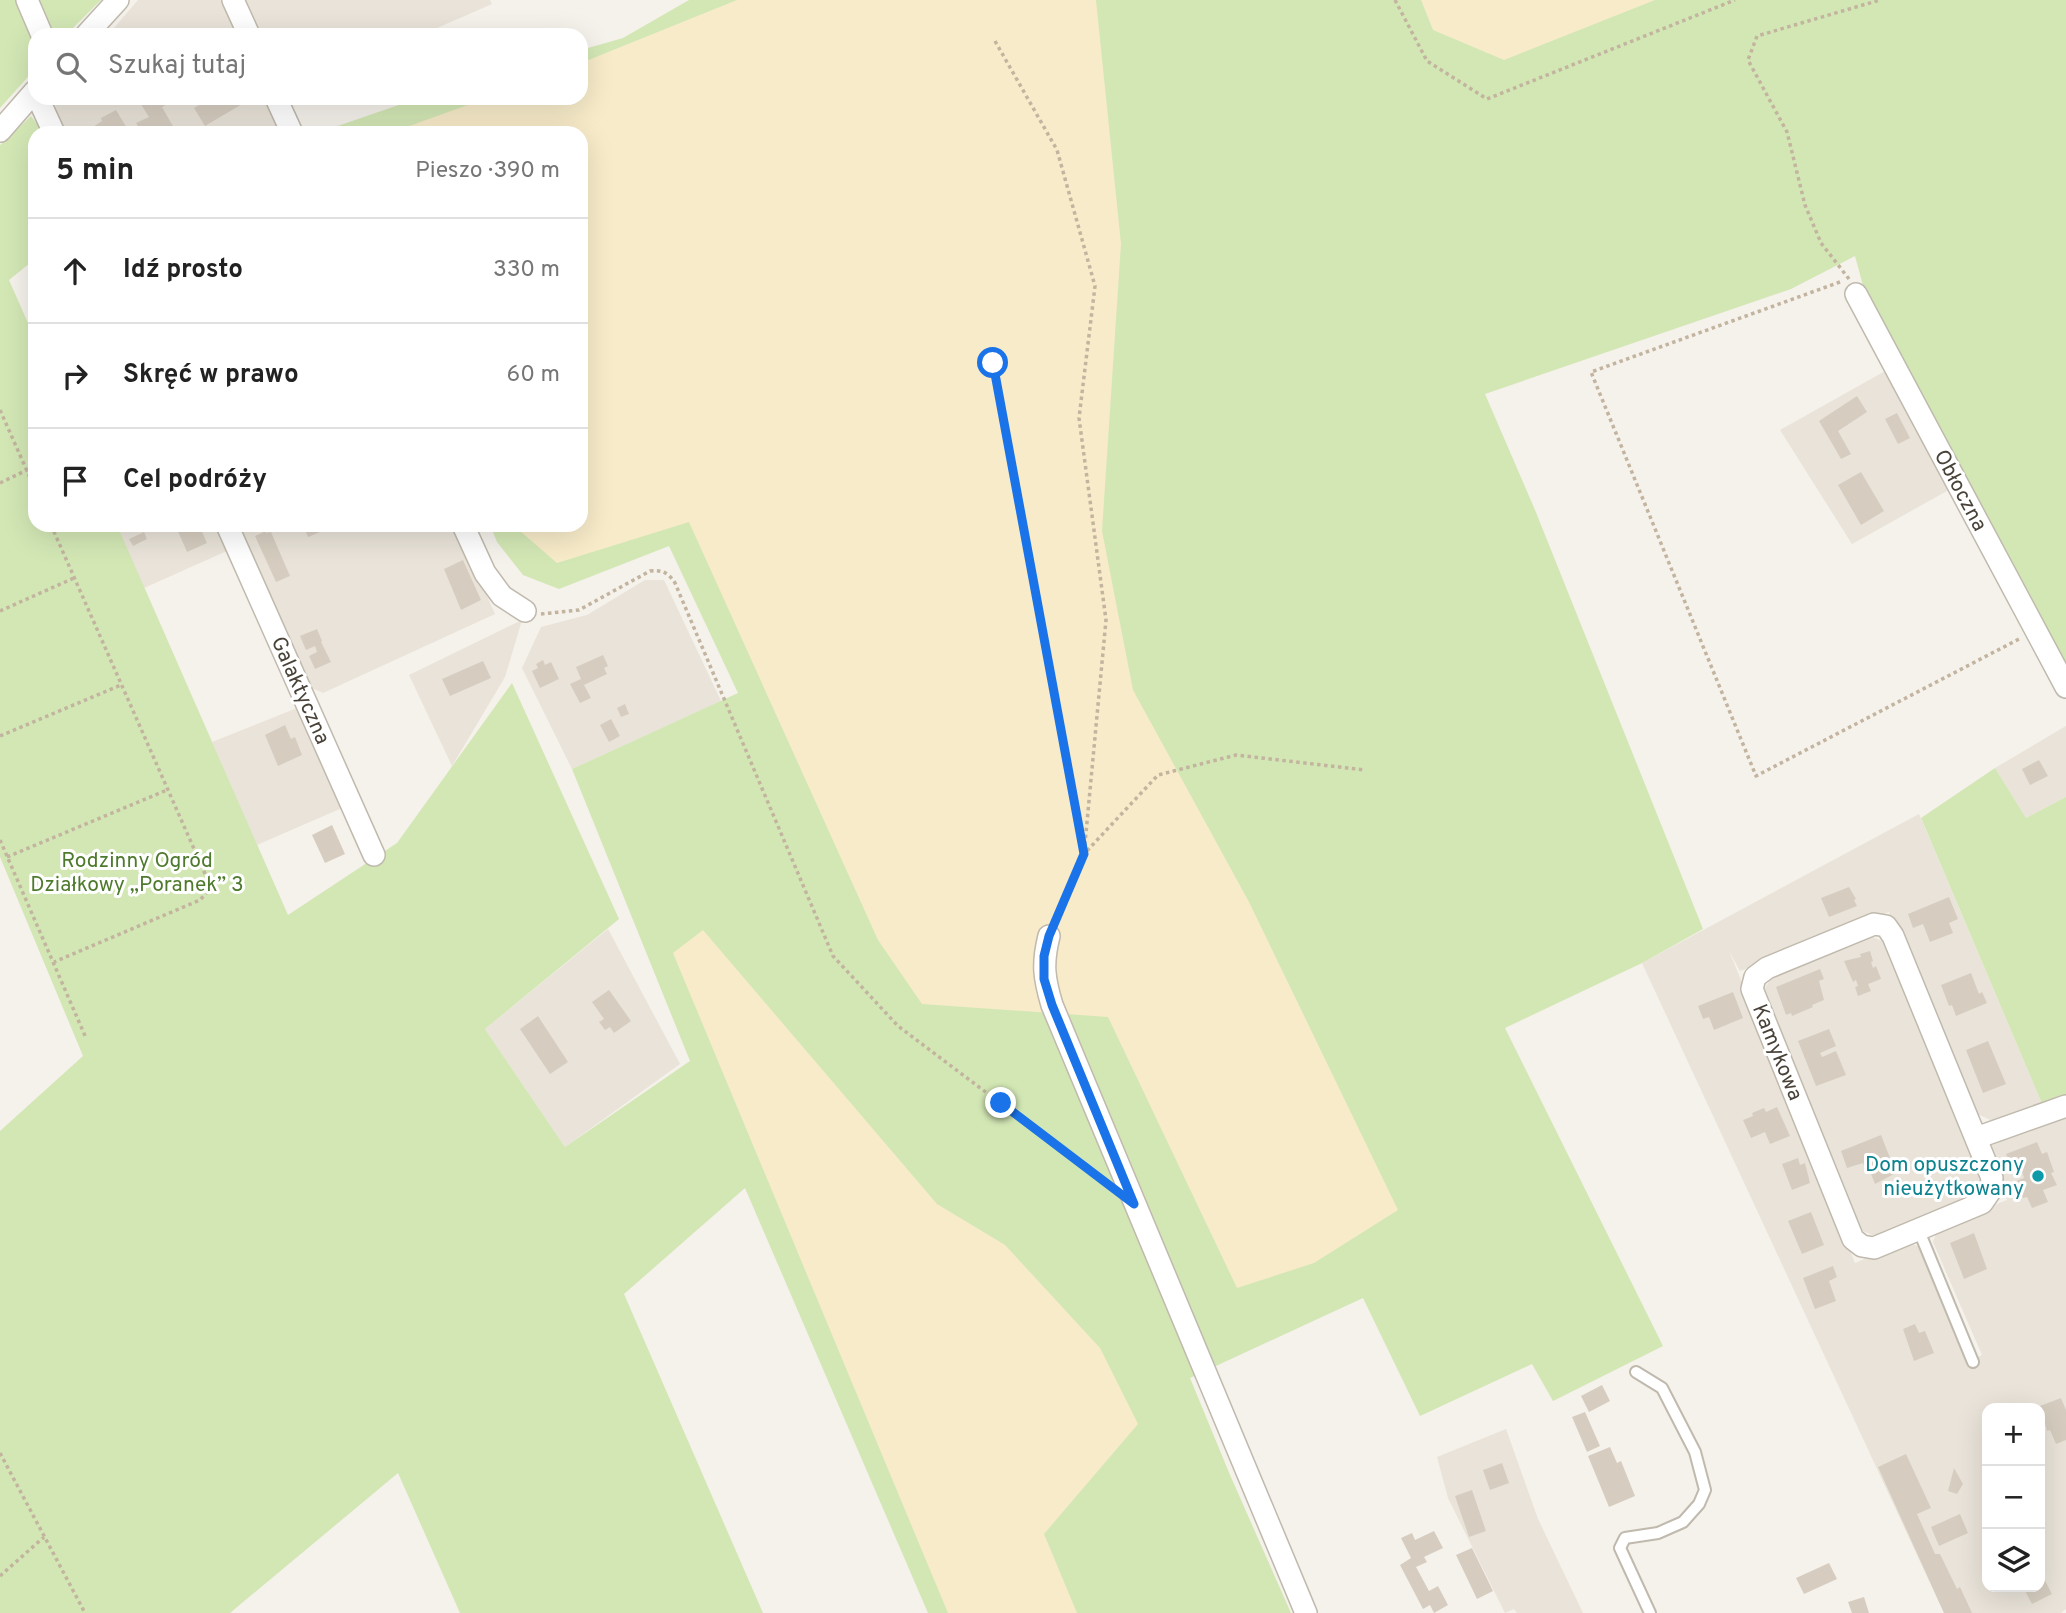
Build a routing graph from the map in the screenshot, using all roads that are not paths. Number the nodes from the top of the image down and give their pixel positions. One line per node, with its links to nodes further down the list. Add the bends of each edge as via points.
1 (27, 0): 4 (street)
2 (118, 0): 5 (street)
3 (233, 0): 6 (street)
4 (39, 28)
5 (92, 28)
6 (246, 28)
7 (28, 99): 12 (street)
8 (41, 105): 10 (street)
9 (279, 105): 11 (street)
10 (51, 126)
11 (289, 126)
12 (0, 131)
13 (1852, 286): 17 (street, Obłoczna)
14 (231, 532): 18 (street, Galaktyczna)
15 (466, 532): 16 (street, via 485,573 502,596)
16 (532, 613)
17 (2066, 687)
18 (374, 855)
19 (1049, 936): 25 (street, via 1044,979 1052,1005)
20 (2066, 1106): 21 (street)
21 (1976, 1138): 22 (street, Kamykowa, via 1992,1178 1991,1190 1982,1203); 22 (street, Kamykowa, via 1886,926 1874,924 1755,977 1752,989 1853,1238 1862,1247 1874,1248)
22 (1919, 1231): 23 (lane)
23 (1973, 1362)
24 (1636, 1372): 26 (lane, via 1662,1388 1695,1452 1705,1490 1683,1522 1658,1533 1625,1538 1620,1548)
25 (1306, 1613)
26 (1650, 1613)

